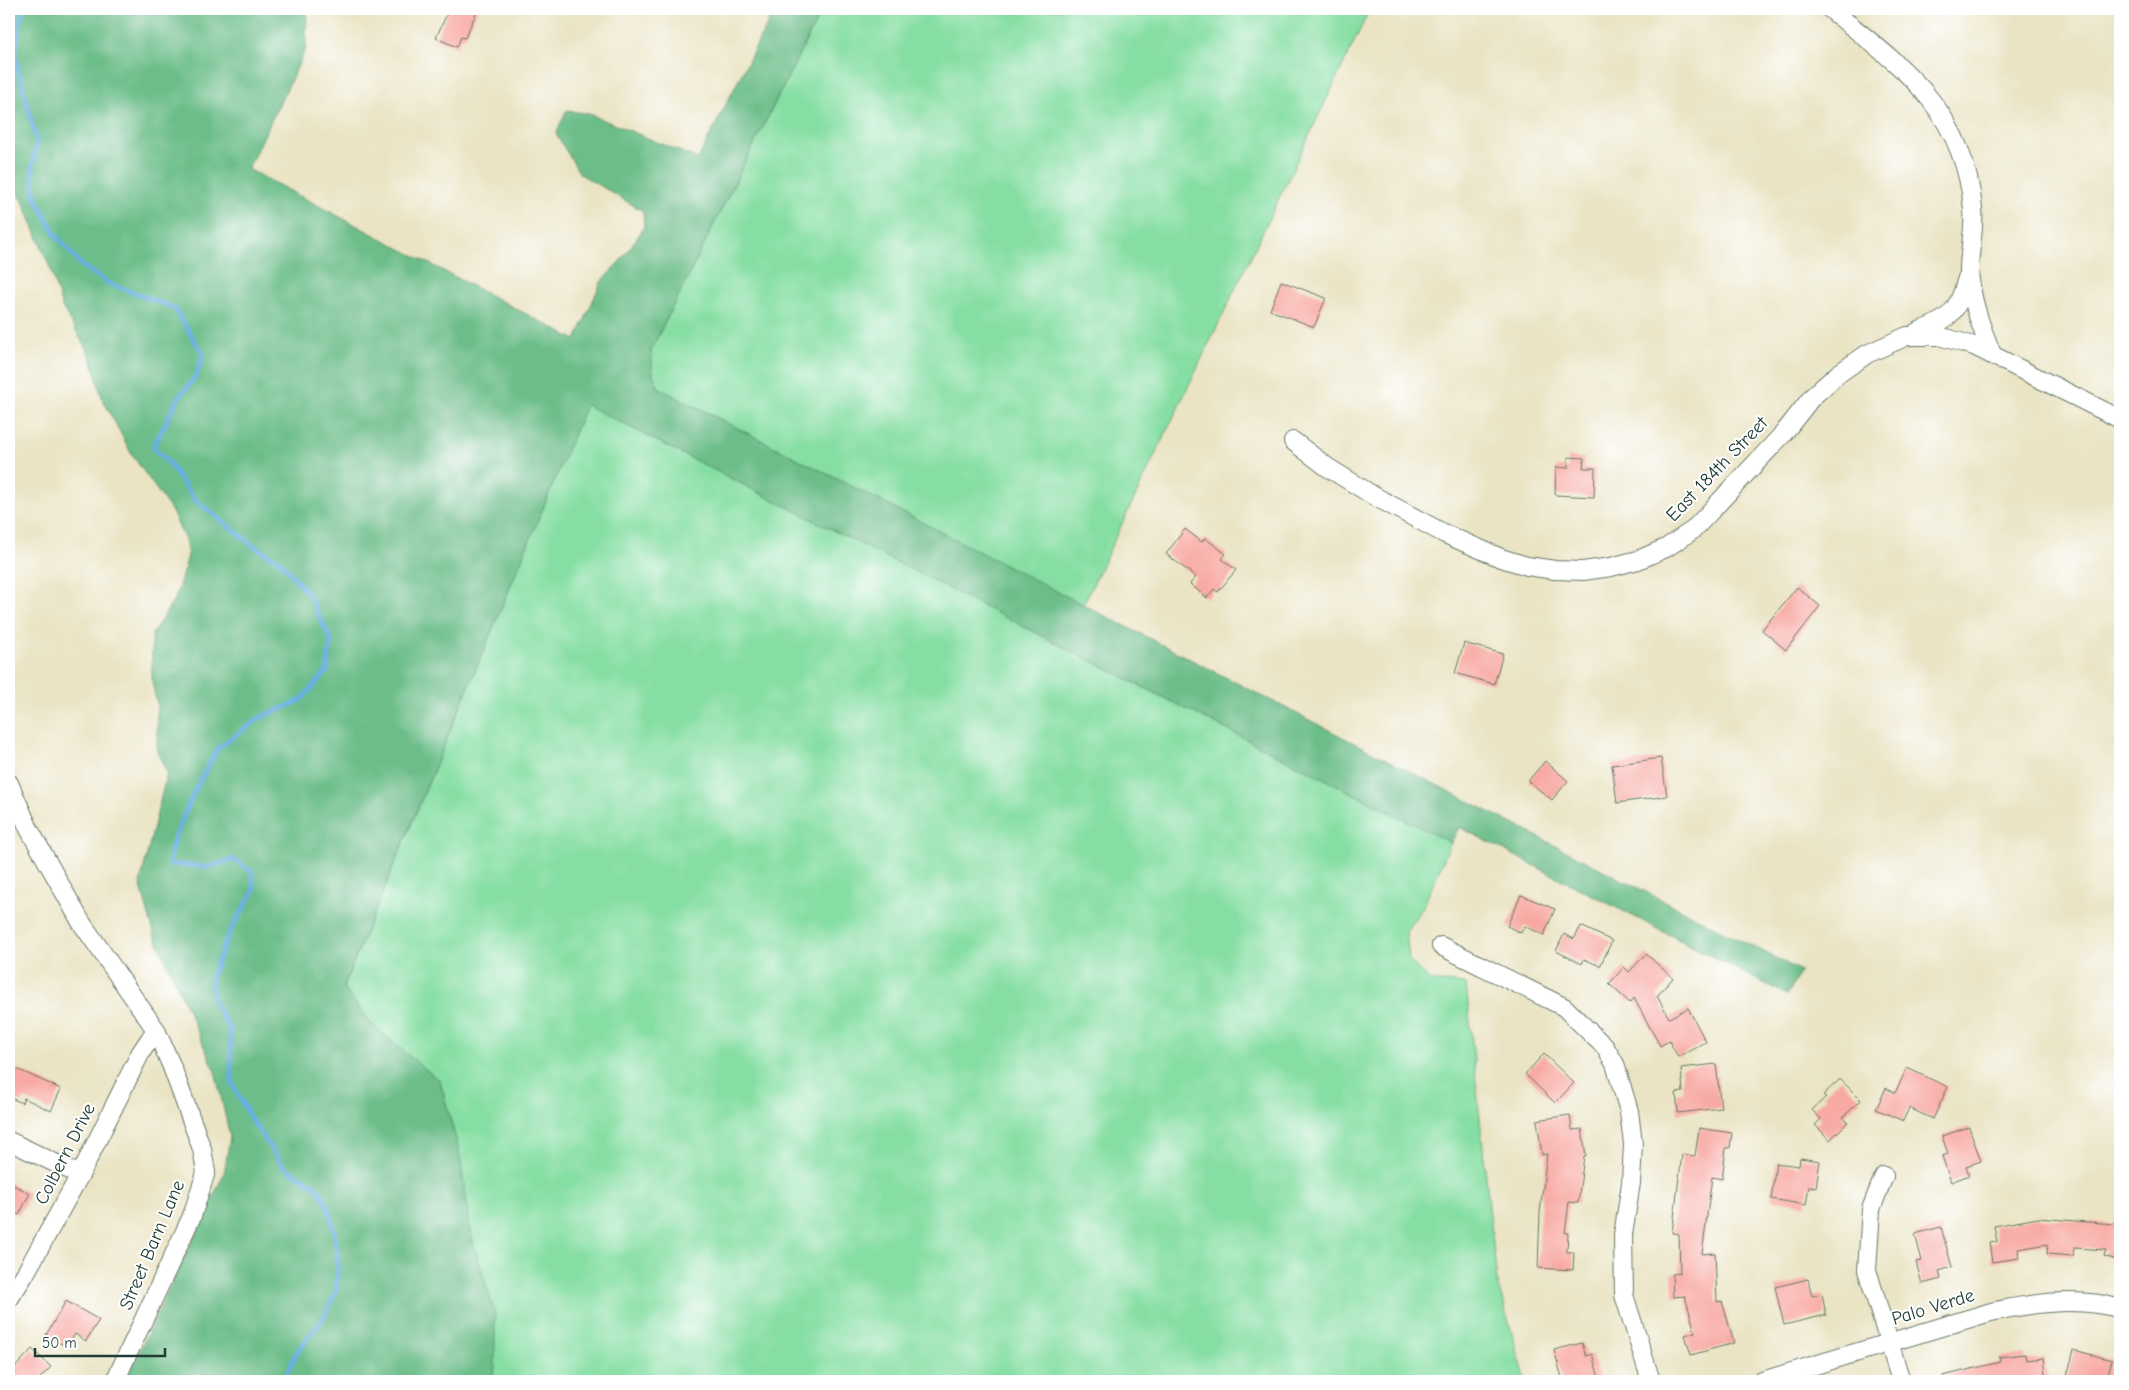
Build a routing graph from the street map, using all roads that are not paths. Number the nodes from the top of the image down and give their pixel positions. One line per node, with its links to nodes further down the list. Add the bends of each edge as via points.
1 (1830, 9): 2 (street, via 1900,65 1928,94 1944,118 1959,147 1969,178 1974,210)
2 (1969, 268): 3 (street, East 184th Street, via 1962,300 1952,313 1939,324); 4 (street, via 1978,318)
3 (1907, 336): 4 (street, East 184th Street, via 1950,338); 6 (street, East 184th Street, via 1867,354 1812,397 1693,530 1666,548 1611,567 1555,570 1501,558 1392,506 1327,467)
4 (1992, 354): 5 (street, East 184th Street)
5 (2120, 419)
6 (1293, 441)
7 (9, 783): 9 (street, Street Barn Lane, via 29,829 81,922)
8 (1441, 946): 17 (street, via 1564,1007 1605,1047 1615,1064 1629,1111 1633,1144 1623,1235 1624,1295)
9 (156, 1030): 11 (street, Colbern Drive, via 141,1052); 16 (street, Street Barn Lane, via 202,1148 206,1172 192,1216)
10 (9, 1141): 11 (street)
11 (80, 1175): 13 (street, Colbern Drive)
12 (1884, 1176): 15 (street, via 1870,1209 1867,1270)
13 (9, 1299)
14 (2120, 1309): 15 (street, Palo Verde, via 2082,1302 2024,1305)
15 (1889, 1343): 18 (street, Palo Verde); 19 (street)
16 (115, 1381)
17 (1651, 1381)
18 (1762, 1381)
19 (1901, 1381)

